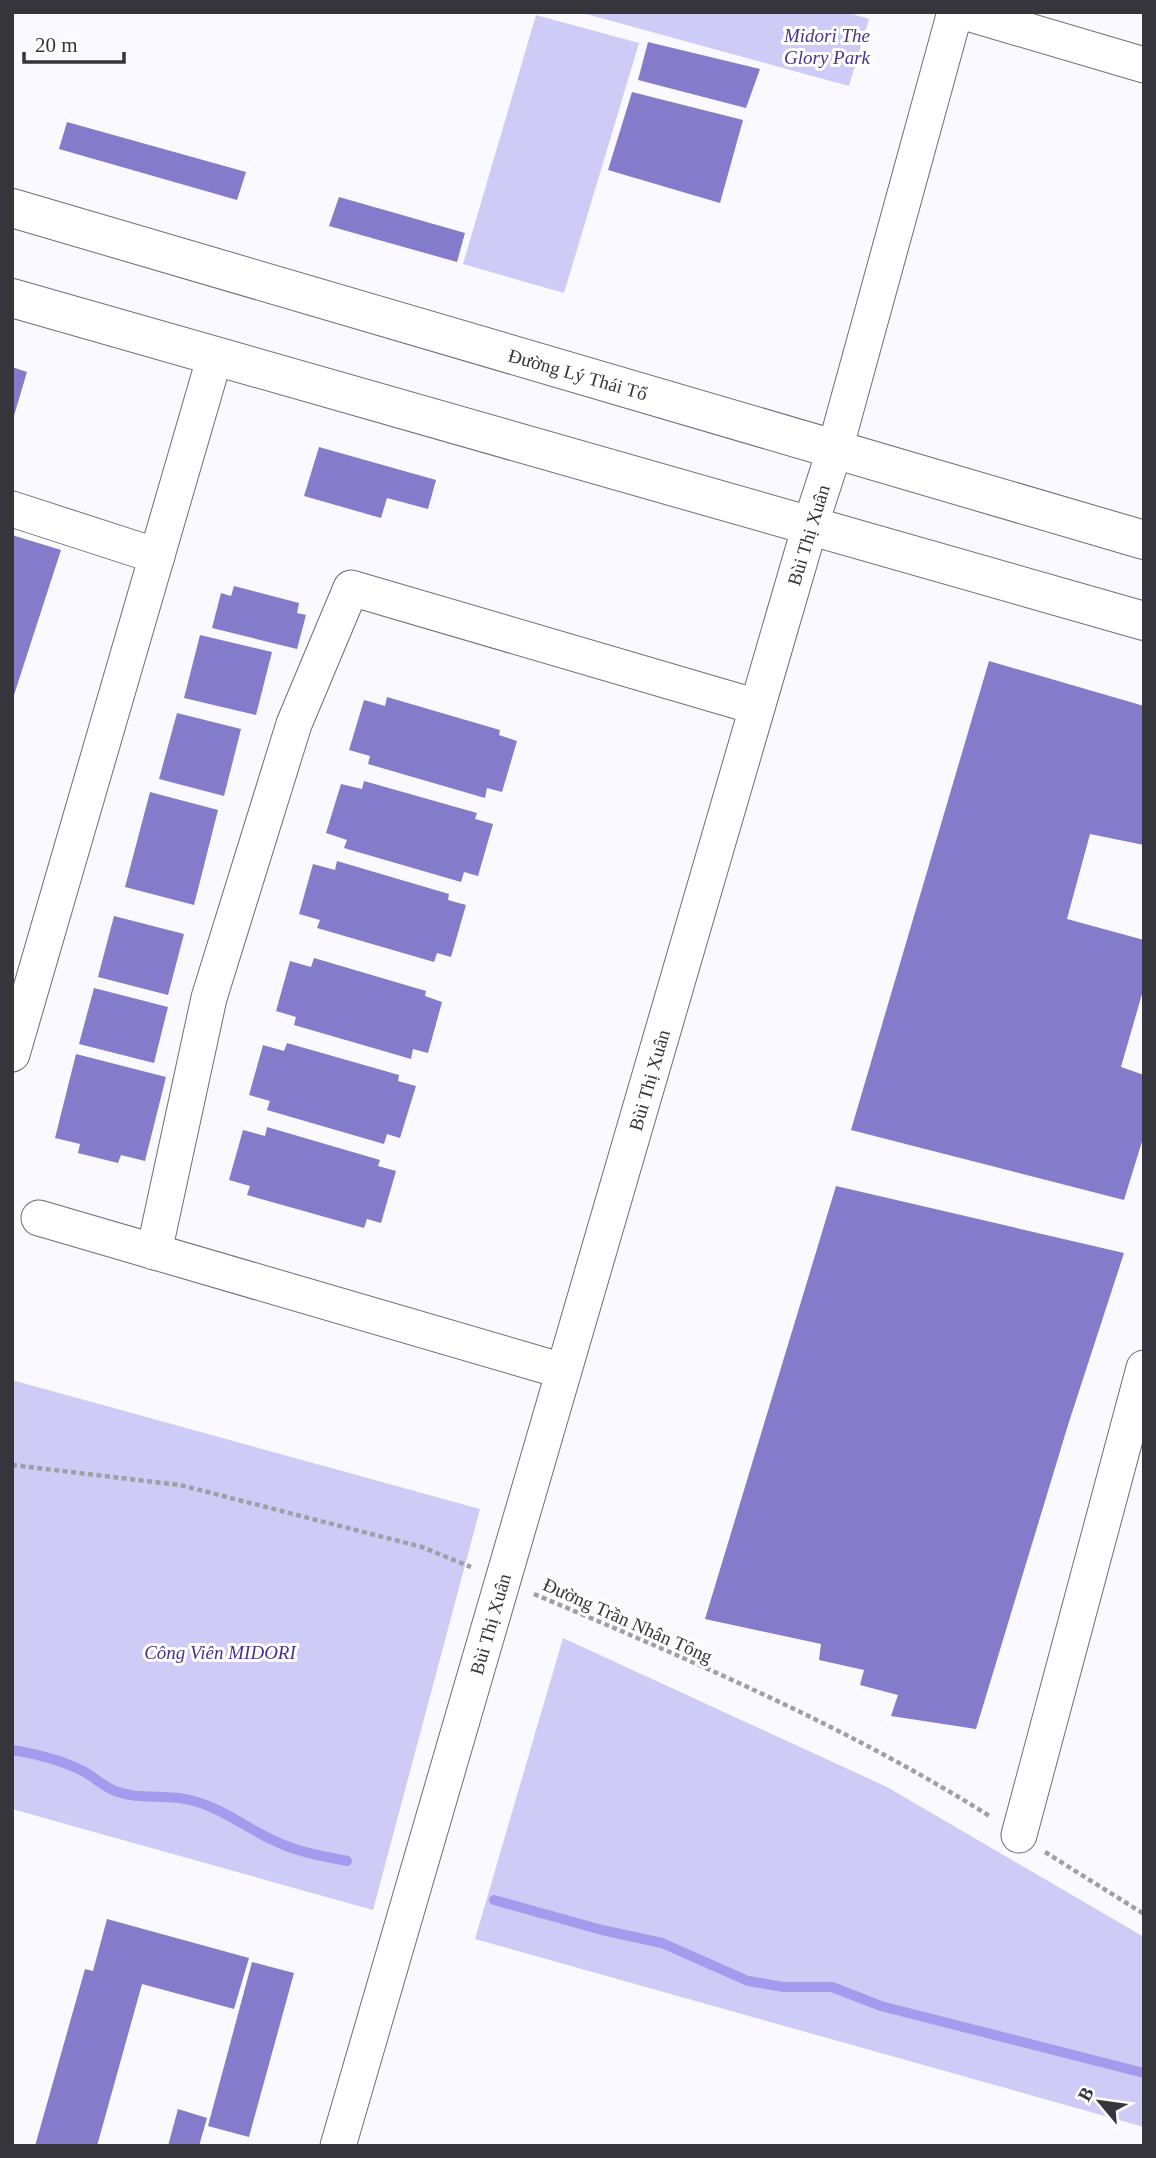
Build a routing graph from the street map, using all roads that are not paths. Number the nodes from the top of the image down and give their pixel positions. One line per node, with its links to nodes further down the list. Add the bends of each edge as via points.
1 (955, 12): 7 (street, Bùi Thị Xuân)
2 (964, 12): 3 (street)
3 (1144, 65)
4 (12, 208): 7 (street, Đường Lý Thái Tổ)
5 (12, 298): 6 (street)
6 (215, 356): 9 (street); 11 (street)
7 (835, 449): 9 (street, Bùi Thị Xuân); 10 (street, Đường Lý Thái Tổ)
8 (12, 509): 11 (street)
9 (810, 526): 12 (street); 13 (street, Bùi Thị Xuân)
10 (1144, 540)
11 (157, 556): 14 (street)
12 (1144, 621)
13 (757, 707): 16 (street, via 351,588 294,724 209,998); 18 (street, Bùi Thị Xuân)
14 (12, 1054)
15 (38, 1218): 16 (street)
16 (154, 1252): 18 (street)
17 (1144, 1368): 19 (street)
18 (564, 1371): 20 (street, Bùi Thị Xuân)
19 (1019, 1835)
20 (338, 2146)

